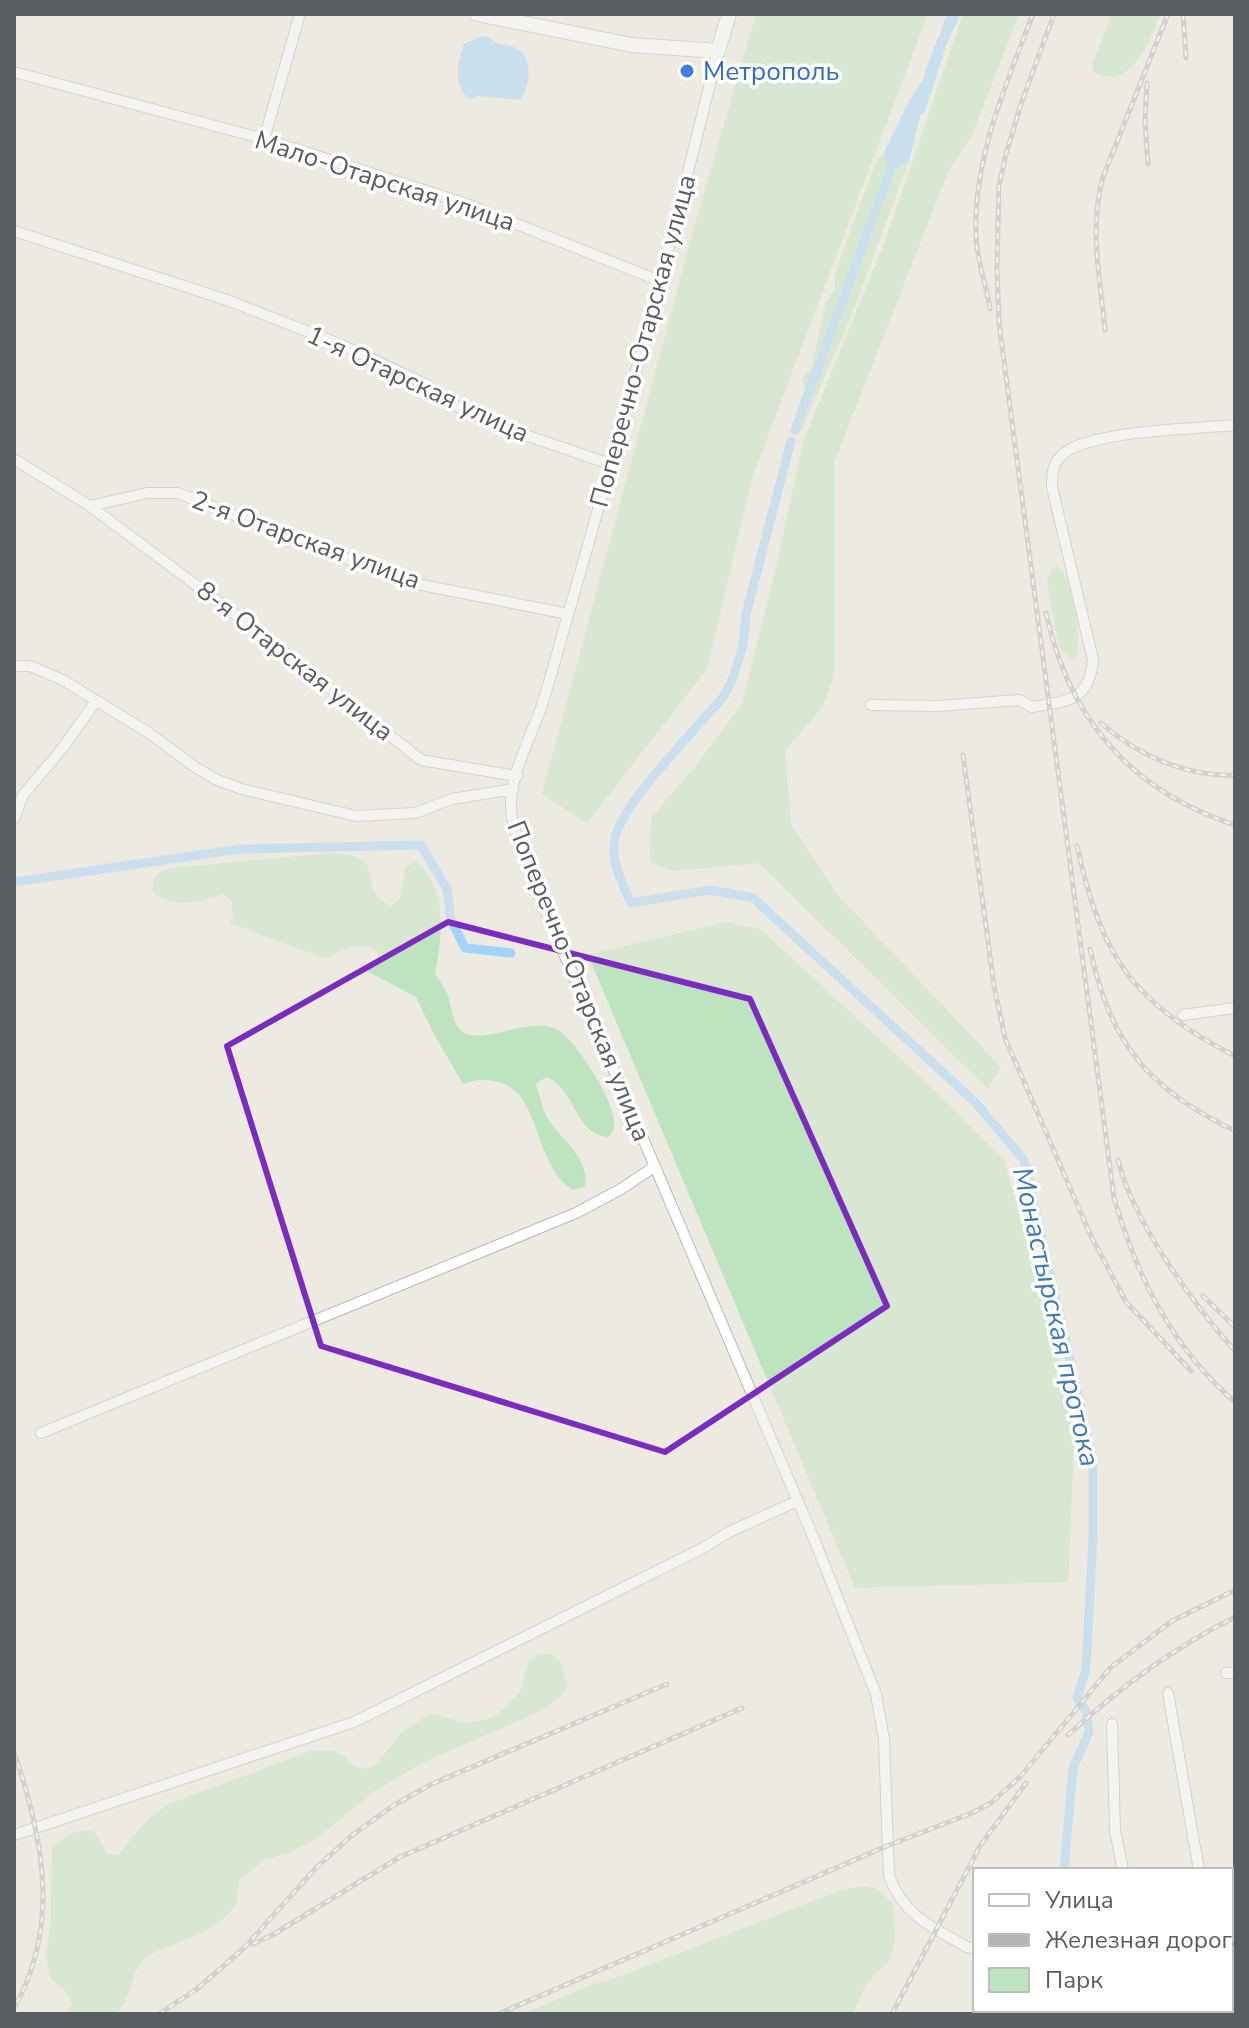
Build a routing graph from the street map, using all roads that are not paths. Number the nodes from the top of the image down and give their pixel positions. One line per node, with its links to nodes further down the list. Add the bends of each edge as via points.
1 (300, 14): 6 (street)
2 (478, 14): 4 (street, via 632,45)
3 (729, 14): 4 (street, Поперечно-Отарская улица)
4 (718, 51): 8 (street, Поперечно-Отарская улица)
5 (14, 72): 6 (street, Мало-Отарская улица)
6 (264, 139): 8 (street, Мало-Отарская улица, via 461,202)
7 (14, 231): 11 (street, 1-я Отарская улица, via 227,300 342,345 496,425)
8 (660, 281): 11 (street, Поперечно-Отарская улица)
9 (1235, 425): 16 (street, via 1101,438 1059,458 1052,487 1093,660 1088,685 1080,694 1032,707 1019,700)
10 (14, 459): 12 (street, 8-я Отарская улица)
11 (610, 464): 13 (street, Поперечно-Отарская улица)
12 (90, 506): 13 (street, 2-я Отарская улица, via 147,493 178,493 407,582); 17 (street, 8-я Отарская улица, via 421,760)
13 (568, 614): 17 (street, Поперечно-Отарская улица)
14 (14, 666): 15 (street, via 30,666 63,680)
15 (96, 701): 18 (street, via 217,780 356,816 415,813 452,799); 19 (street, via 23,795)
16 (871, 705)
17 (517, 776): 18 (street, Поперечно-Отарская улица)
18 (513, 789): 22 (street, Поперечно-Отарская улица, via 513,824)
19 (14, 819)
20 (1235, 1008): 21 (street)
21 (1183, 1015)
22 (654, 1167): 23 (street, via 576,1213); 24 (street, Поперечно-Отарская улица)
23 (41, 1433)
24 (797, 1501): 27 (street, via 354,1722); 30 (street, Поперечно-Отарская улица, via 876,1694 894,1890 912,1914)
25 (1168, 1693): 29 (street)
26 (1112, 1724): 28 (street, via 1115,1830)
27 (14, 1835)
28 (1123, 1868)
29 (1199, 1868)
30 (973, 1948)

